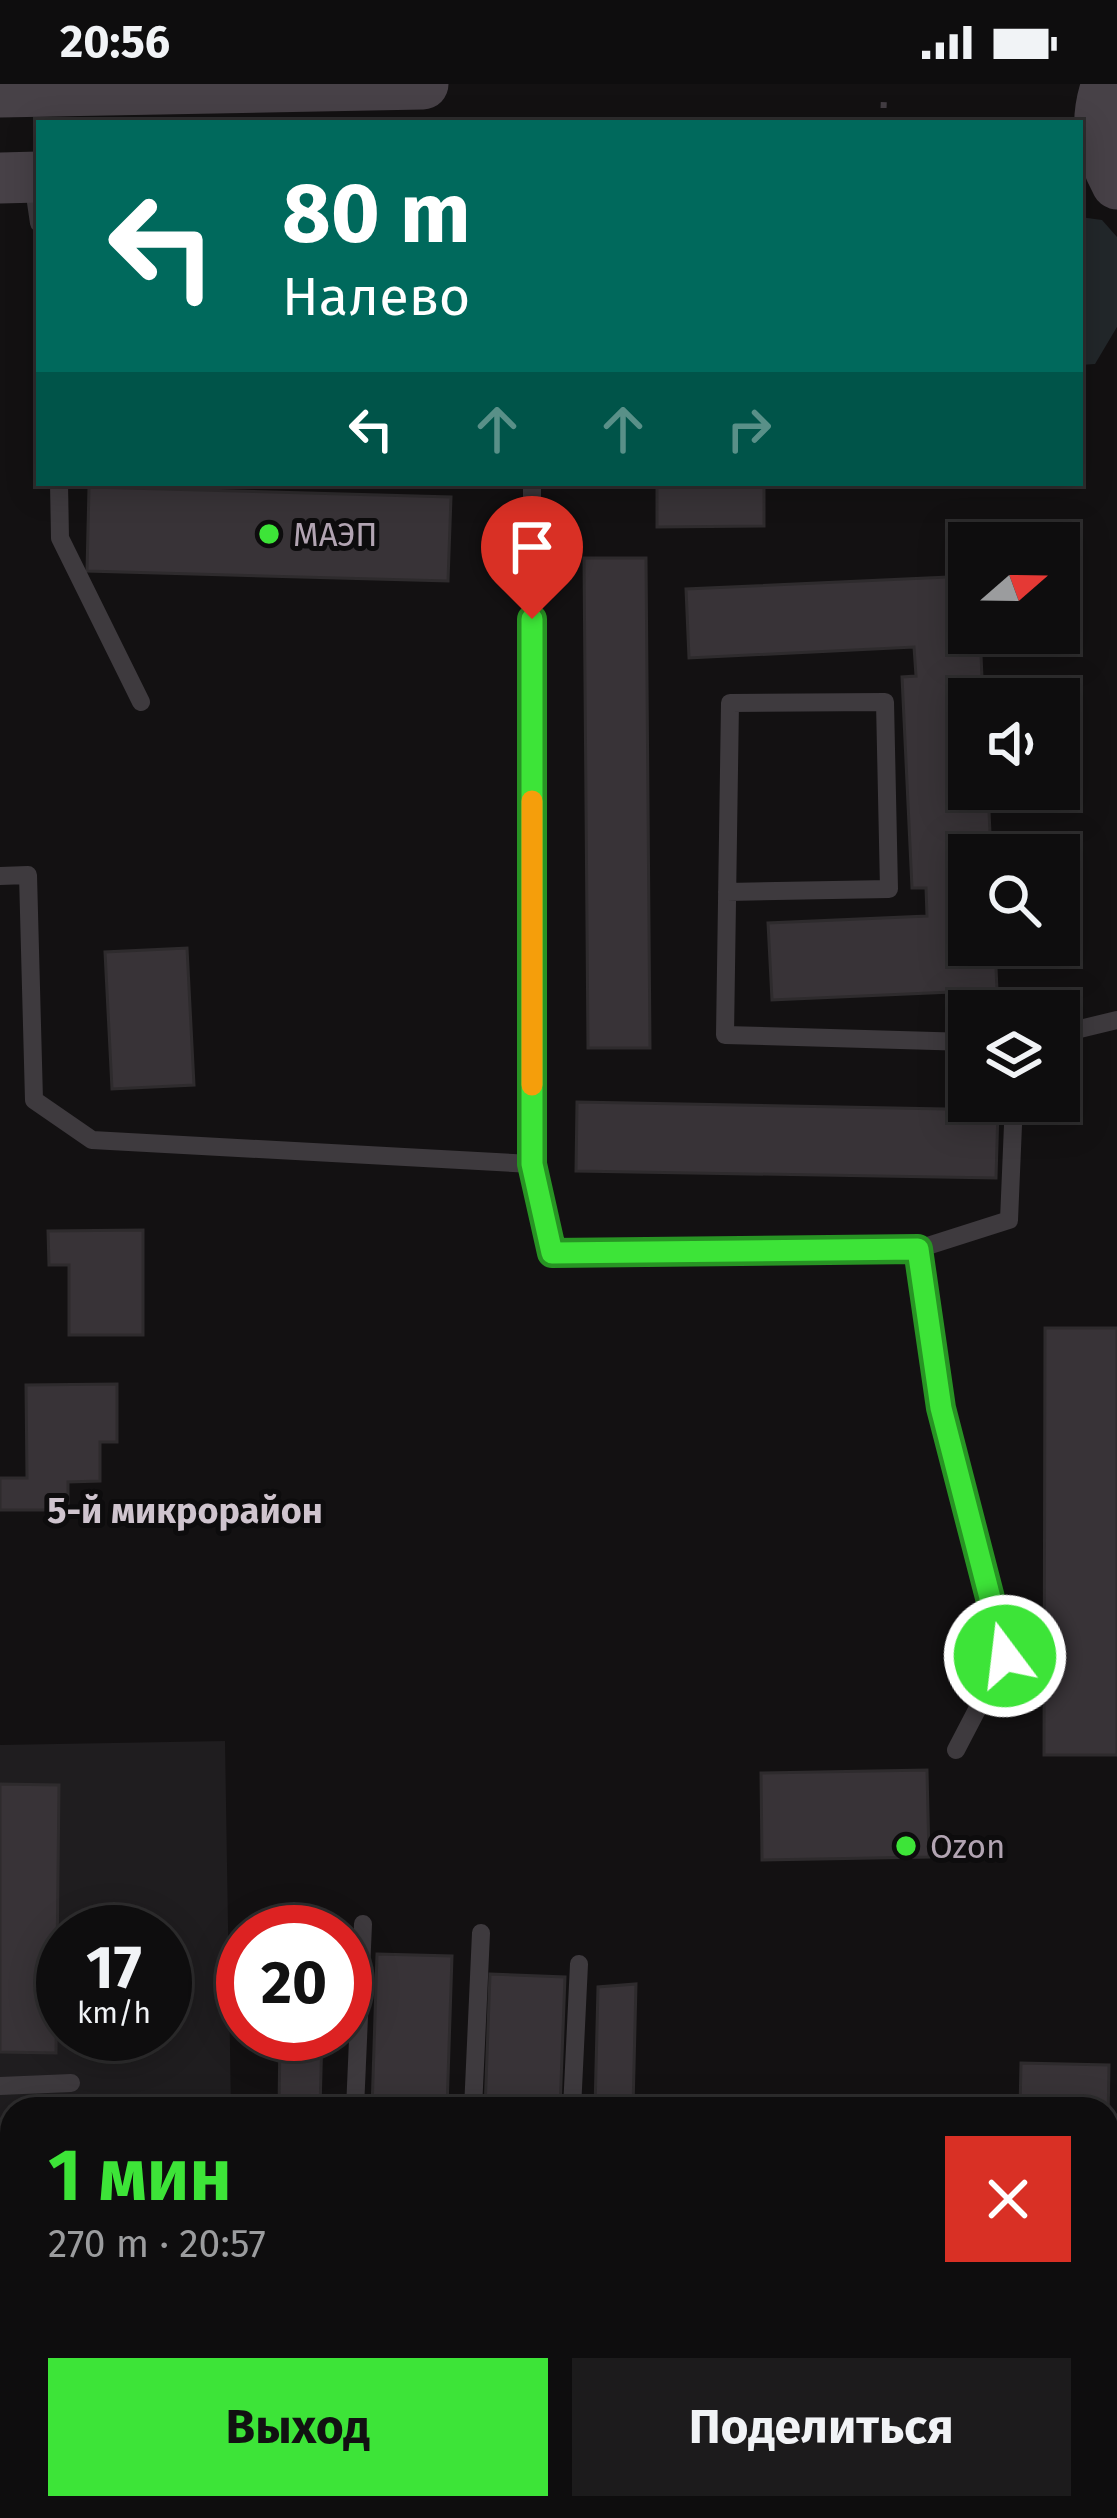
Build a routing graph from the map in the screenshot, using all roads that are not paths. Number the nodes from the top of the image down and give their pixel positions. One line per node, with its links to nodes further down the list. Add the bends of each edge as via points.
1 (423, 84): 3 (street)
2 (1107, 84): 4 (street, via 1097,127)
3 (0, 92)
4 (1117, 184)
5 (1083, 196): 6 (street)
6 (1117, 199)
7 (59, 486): 9 (lane, via 60,538)
8 (532, 486): 16 (lane)
9 (141, 702)
10 (0, 876): 16 (lane, via 28,875 34,1100 92,1140)
11 (727, 892): 11 (lane, via 730,703 885,701 889,889); 14 (lane, via 725,1035)
12 (1117, 1020): 13 (lane)
13 (1080, 1029)
14 (948, 1041)
15 (1013, 1122): 17 (lane, via 1009,1220)
16 (532, 1164): 17 (lane, via 552,1253)
17 (918, 1249): 18 (lane, via 941,1408 1005,1656)
18 (956, 1750)
19 (481, 1933): 25 (lane)
20 (579, 1964): 26 (lane)
21 (357, 2061): 24 (lane)
22 (71, 2083): 23 (lane)
23 (0, 2086)
24 (356, 2097)
25 (474, 2097)
26 (573, 2097)

